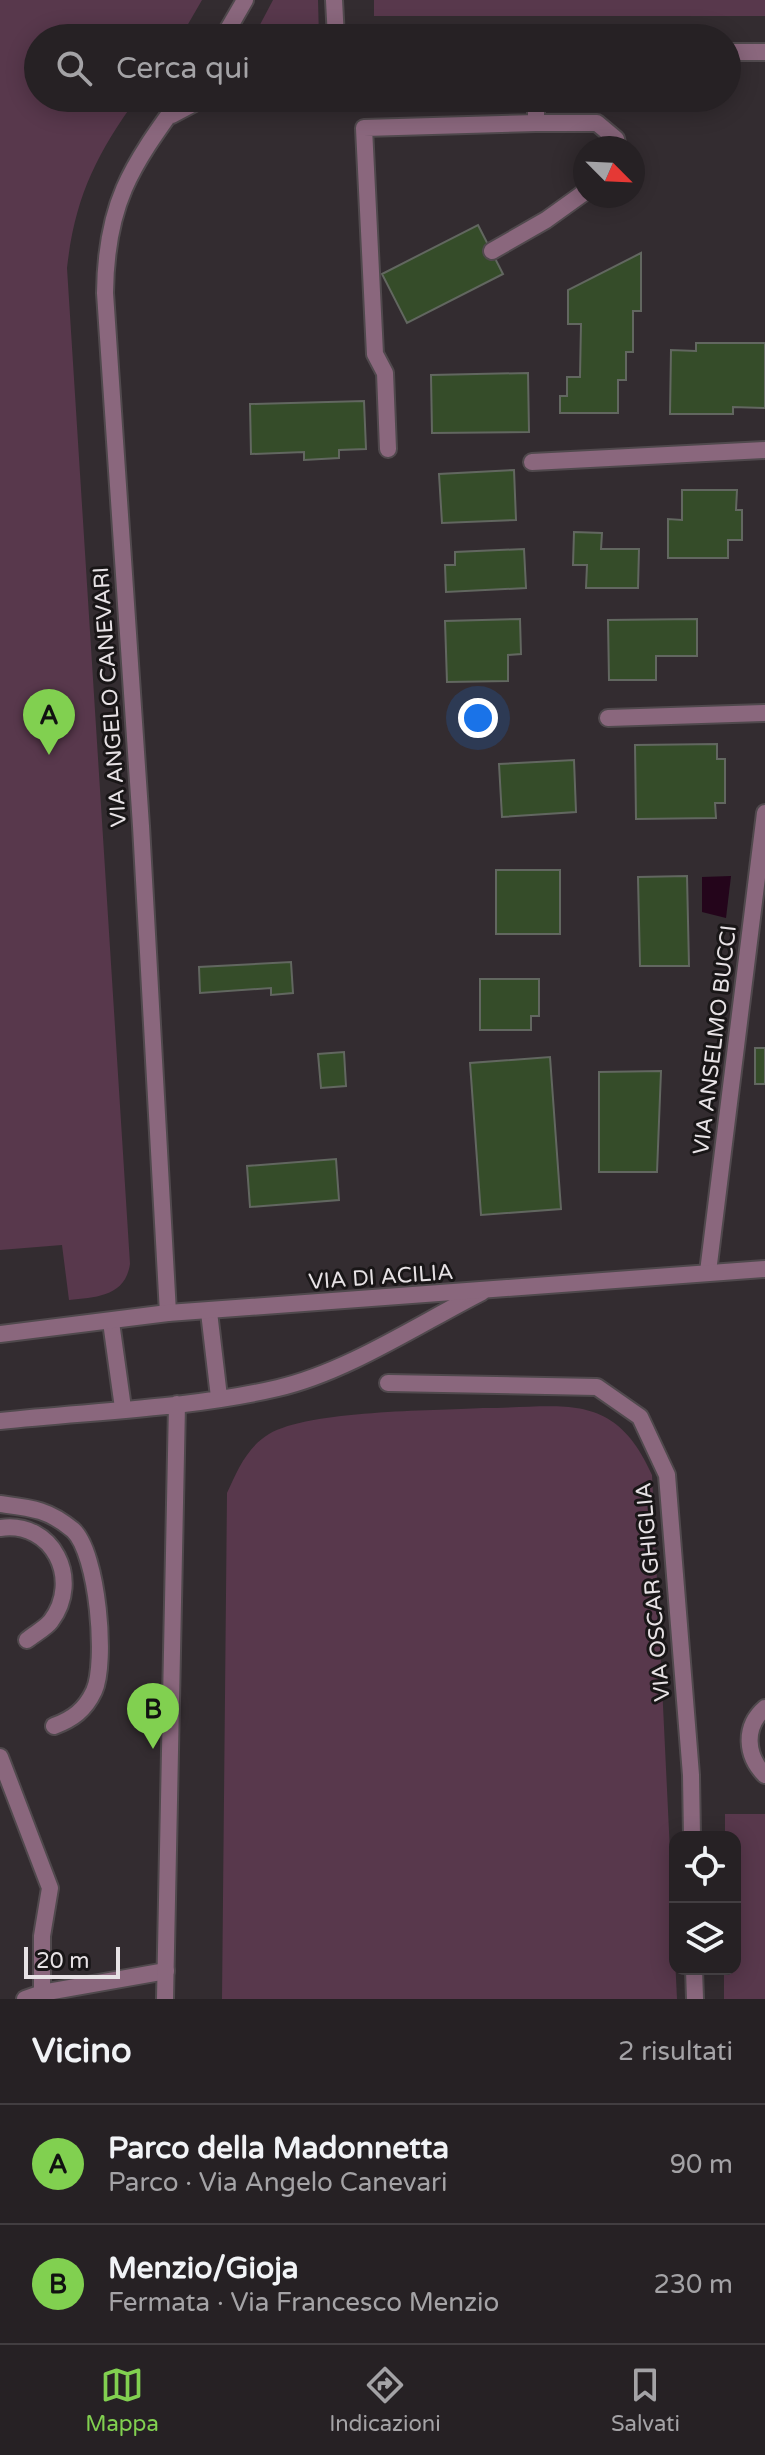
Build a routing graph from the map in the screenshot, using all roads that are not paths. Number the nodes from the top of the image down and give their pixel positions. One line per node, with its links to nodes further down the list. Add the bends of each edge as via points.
1 (245, 0): 3 (street)
2 (334, 0): 4 (street)
3 (231, 24)
4 (335, 24)
5 (741, 52): 6 (street)
6 (765, 52)
7 (171, 112): 10 (street, VIA ANGELO CANEVARI)
8 (177, 112): 10 (street)
9 (536, 112): 11 (street)
10 (167, 117): 25 (street, VIA ANGELO CANEVARI, via 147,143 115,206 105,249 105,293)
11 (536, 123): 12 (street, via 597,123); 15 (street, via 364,128 375,354 385,373)
12 (612, 136)
13 (573, 201): 14 (street)
14 (492, 251)
15 (388, 449)
16 (765, 450): 17 (street)
17 (532, 462)
18 (765, 713): 19 (street)
19 (608, 718)
20 (765, 813): 22 (street, VIA ANSELMO BUCCI)
21 (765, 1269): 22 (street, VIA DI ACILIA)
22 (708, 1272): 23 (street, VIA DI ACILIA)
23 (482, 1292): 24 (street, VIA DI ACILIA); 29 (street, via 305,1380)
24 (209, 1312): 25 (street, VIA DI ACILIA); 29 (street)
25 (168, 1313): 26 (street, VIA DI ACILIA)
26 (111, 1322): 27 (street, VIA DI ACILIA); 31 (street)
27 (0, 1334)
28 (388, 1383): 40 (street, VIA OSCAR GHIGLIA, via 597,1387 640,1417 667,1475)
29 (219, 1397): 30 (street)
30 (177, 1404): 31 (street); 41 (street)
31 (123, 1408): 32 (street)
32 (0, 1421)
33 (0, 1504): 37 (street, via 44,1509 76,1533 93,1567 99,1613 95,1689 75,1718)
34 (0, 1528): 35 (street, via 31,1531 51,1547 65,1572 63,1595 51,1622)
35 (27, 1640)
36 (765, 1708): 39 (street, via 749,1738 750,1753)
37 (54, 1726)
38 (0, 1757): 44 (street, via 50,1888 42,1936)
39 (765, 1775)
40 (692, 1831)
41 (166, 1971): 43 (street); 46 (street)
42 (694, 1975): 47 (street)
43 (76, 1993): 44 (street)
44 (42, 1996): 45 (street)
45 (25, 1999)
46 (165, 1999)
47 (695, 1999)

